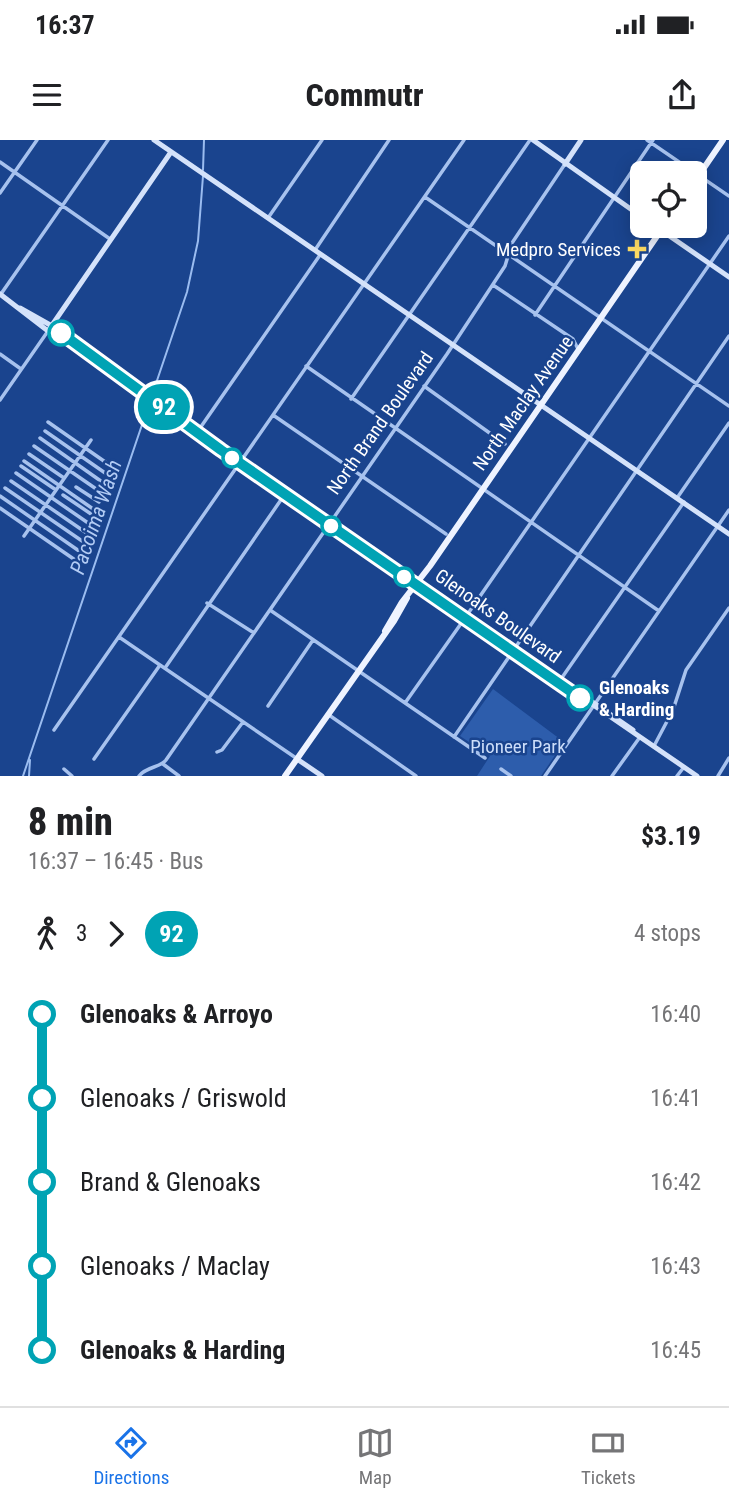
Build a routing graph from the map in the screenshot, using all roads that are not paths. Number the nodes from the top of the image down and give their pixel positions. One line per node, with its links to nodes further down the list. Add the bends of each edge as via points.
1 (37, 140): 16 (street)
2 (108, 140): 22 (street)
3 (154, 140): 11 (street)
4 (322, 140): 24 (street)
5 (389, 140): 30 (street)
6 (464, 140): 20 (street)
7 (531, 140): 15 (street); 25 (street)
8 (581, 140): 15 (street, North Brand Boulevard)
9 (723, 140): 14 (main road)
10 (651, 141): 12 (street); 21 (street)
11 (171, 152): 24 (street); 29 (street)
12 (675, 161)
13 (0, 162): 16 (street)
14 (707, 163)
15 (565, 164): 21 (street); 31 (street, North Brand Boulevard)
16 (15, 172): 18 (street); 22 (street)
17 (707, 184): 19 (street)
18 (0, 193)
19 (729, 196)
20 (425, 197): 25 (street); 34 (street)
21 (614, 197): 23 (street); 36 (street)
22 (62, 205): 29 (street); 37 (street)
23 (630, 208)
24 (268, 218): 30 (street)
25 (470, 228): 31 (street); 38 (street)
26 (729, 236): 32 (street)
27 (653, 238): 40 (main road, North Maclay Avenue)
28 (675, 238): 32 (street)
29 (110, 239): 41 (street)
30 (317, 252): 34 (street); 59 (street)
31 (509, 254): 35 (street, North Brand Boulevard); 36 (street)
32 (710, 264): 33 (street); 45 (street)
33 (729, 277)
34 (364, 285): 38 (street); 47 (street)
35 (492, 285): 39 (street); 43 (street, North Brand Boulevard)
36 (555, 285): 39 (street); 40 (street)
37 (0, 294): 41 (street, Glenoaks Boulevard)
38 (409, 315): 43 (street); 51 (street)
39 (535, 315): 44 (street, via 573,339)
40 (601, 317): 44 (main road, North Maclay Avenue); 45 (street)
41 (50, 328): 48 (street); 59 (street, Glenoaks Boulevard)
42 (729, 336): 49 (street)
43 (452, 344): 50 (street, North Brand Boulevard); 54 (street)
44 (579, 351): 54 (main road, North Maclay Avenue)
45 (649, 351): 49 (street); 61 (street)
46 (0, 354): 48 (street)
47 (306, 366): 51 (street); 55 (street)
48 (22, 369): 52 (street)
49 (696, 384): 53 (street); 74 (street)
50 (424, 386): 58 (street, North Brand Boulevard); 64 (street)
51 (351, 399): 58 (street)
52 (0, 400)
53 (729, 406)
54 (540, 407): 61 (street); 86 (main road, North Maclay Avenue)
55 (273, 415): 70 (street); 78 (street)
56 (48, 422): 66 (street)
57 (729, 423): 93 (street)
58 (395, 429): 78 (street, North Brand Boulevard); 86 (street)
59 (198, 430): 70 (street, Glenoaks Boulevard)
60 (45, 431): 68 (street)
61 (589, 438): 74 (street); 102 (street)
62 (40, 439): 71 (street)
63 (91, 440): 66 (street)
64 (505, 444)
65 (34, 446): 75 (street)
66 (85, 448): 68 (street); 73 (street)
67 (29, 454): 79 (street)
68 (80, 456): 71 (street); 77 (street)
69 (24, 461): 85 (street)
70 (242, 461): 87 (street, Glenoaks Boulevard); 122 (street)
71 (75, 463): 75 (street); 82 (street)
72 (21, 466): 85 (street)
73 (111, 466)
74 (636, 470): 93 (street); 112 (street)
75 (70, 471): 79 (street); 80 (street)
76 (16, 473): 92 (street)
77 (108, 475)
78 (362, 476): 101 (street, North Brand Boulevard); 107 (street)
79 (65, 478): 85 (street)
80 (82, 479): 83 (street); 88 (street)
81 (11, 481): 96 (street)
82 (105, 484)
83 (76, 487): 89 (street); 94 (street)
84 (5, 488): 99 (street)
85 (58, 488): 89 (street); 92 (street)
86 (482, 490): 102 (street); 114 (main road, North Maclay Avenue)
87 (286, 492): 101 (street, Glenoaks Boulevard); 116 (street)
88 (102, 493)
89 (72, 494): 90 (street, via 95,513)
90 (63, 495)
91 (0, 496): 100 (street)
92 (51, 497): 96 (street); 103 (street)
93 (677, 498): 95 (street)
94 (99, 502)
95 (684, 502): 104 (street); 115 (street)
96 (46, 505): 99 (street); 106 (street)
97 (0, 508): 105 (street)
98 (729, 509): 104 (street)
99 (40, 513): 100 (street); 110 (street)
100 (35, 520): 105 (street); 111 (street)
101 (330, 522): 114 (street, Glenoaks Boulevard); 118 (street, North Brand Boulevard)
102 (531, 523): 112 (street); 120 (street)
103 (91, 525)
104 (718, 526): 108 (street); 119 (street)
105 (29, 528): 109 (street); 113 (street)
106 (88, 534)
107 (446, 534)
108 (729, 534)
109 (24, 536)
110 (85, 543)
111 (82, 553)
112 (578, 555): 115 (street); 124 (street)
113 (78, 562)
114 (418, 583): 120 (street, Glenoaks Boulevard); 127 (main road, North Maclay Avenue)
115 (625, 587): 119 (street); 128 (street)
116 (208, 603): 121 (street); 126 (street)
117 (729, 608): 138 (street, via 686,670 673,710)
118 (270, 610): 121 (street, North Brand Boulevard); 123 (street)
119 (659, 611): 131 (street)
120 (466, 616): 124 (street, Glenoaks Boulevard); 130 (street)
121 (254, 633): 129 (street, North Brand Boulevard)
122 (119, 637): 125 (street); 135 (street)
123 (313, 640): 127 (street); 132 (street)
124 (514, 650): 128 (street, Glenoaks Boulevard); 136 (street)
125 (160, 665): 126 (street); 142 (street)
126 (165, 668): 129 (street)
127 (358, 671): 130 (street); 133 (main road, North Maclay Avenue)
128 (560, 681): 131 (street, Glenoaks Boulevard)
129 (209, 698): 134 (street); 144 (street, North Brand Boulevard)
130 (405, 704): 136 (street)
131 (594, 705): 137 (street, Glenoaks Boulevard); 155 (street)
132 (268, 706)
133 (328, 714): 143 (main road, North Maclay Avenue); 153 (street)
134 (243, 722): 139 (street); 143 (street)
135 (54, 730)
136 (454, 737): 140 (street)
137 (640, 737): 138 (street, Glenoaks Boulevard); 156 (street)
138 (654, 746): 145 (street, Glenoaks Boulevard)
139 (217, 752)
140 (485, 758)
141 (729, 758): 159 (street)
142 (94, 759)
143 (297, 759): 151 (main road, North Maclay Avenue); 152 (street)
144 (163, 764): 149 (street, North Brand Boulevard, via 146,768); 150 (street)
145 (684, 767): 157 (street); 158 (street, Glenoaks Boulevard)
146 (64, 769): 148 (street)
147 (501, 769): 154 (street)
148 (72, 776)
149 (139, 776)
150 (179, 776)
151 (285, 776)
152 (322, 776)
153 (416, 776)
154 (511, 776)
155 (545, 776)
156 (612, 776)
157 (677, 776)
158 (697, 776)
159 (718, 776)

